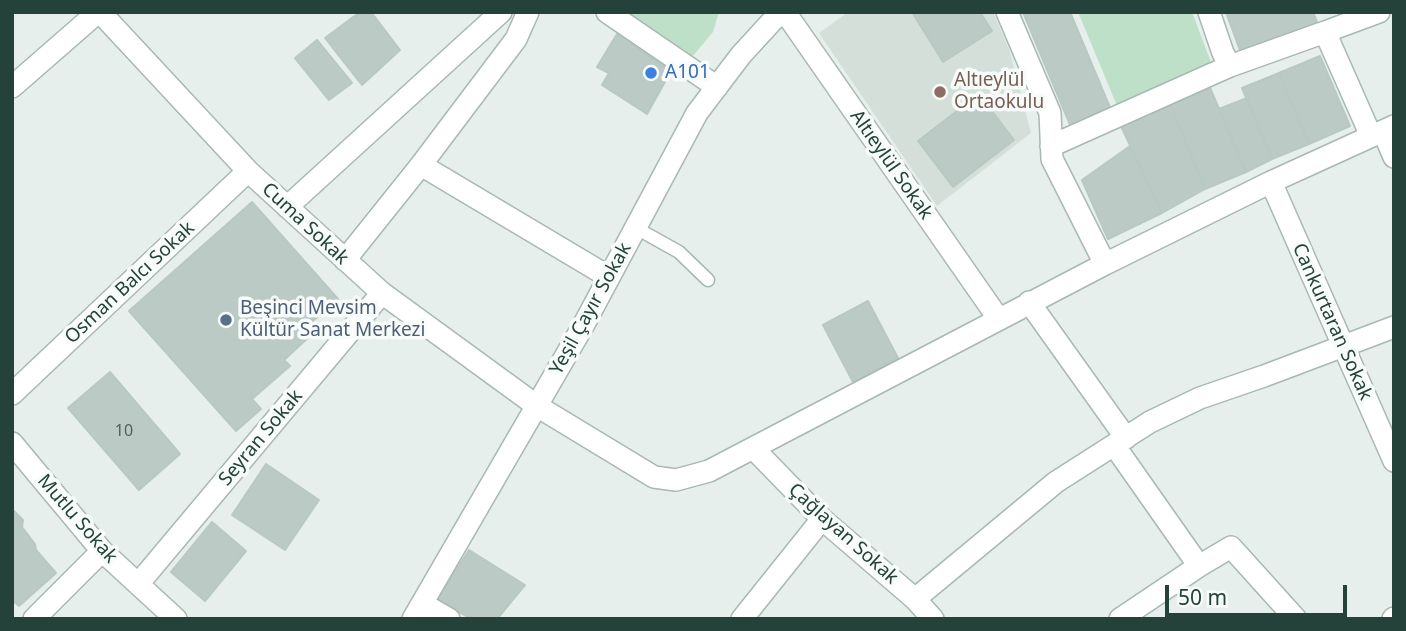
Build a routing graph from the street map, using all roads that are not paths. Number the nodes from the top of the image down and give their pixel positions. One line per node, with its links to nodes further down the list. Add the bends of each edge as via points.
1 (99, 12): 11 (street); 17 (street, Cuma Sokak)
2 (501, 12): 19 (street)
3 (528, 12): 16 (street, via 516,39)
4 (607, 12): 12 (street)
5 (785, 12): 12 (street, Yeşil Çayır Sokak, via 749,46); 27 (street, Altıeylül Sokak)
6 (1007, 12): 14 (street, via 1050,113)
7 (1209, 12): 10 (street)
8 (1379, 12): 9 (street)
9 (1325, 32): 10 (street); 13 (street)
10 (1230, 66): 14 (street)
11 (12, 87)
12 (717, 88): 20 (street, Yeşil Çayır Sokak, via 697,113)
13 (1383, 131): 15 (street); 18 (street, Cuma Sokak)
14 (1051, 146): 22 (street, via 1052,159)
15 (1394, 158)
16 (421, 165): 21 (street); 23 (street)
17 (248, 171): 19 (street, Cuma Sokak); 30 (street, Osman Balcı Sokak)
18 (1271, 182): 22 (street, Cuma Sokak); 29 (street, Cankurtaran Sokak)
19 (287, 207): 21 (street, Cuma Sokak)
20 (636, 228): 23 (street, Yeşil Çayır Sokak); 24 (lane, via 679,252)
21 (345, 260): 25 (street, Cuma Sokak)
22 (1105, 264): 26 (street, Cuma Sokak)
23 (609, 276): 31 (street, Yeşil Çayır Sokak)
24 (708, 280)
25 (382, 293): 31 (street, Cuma Sokak); 39 (street, Seyran Sokak)
26 (1029, 302): 27 (street, Cuma Sokak); 32 (street)
27 (998, 318): 33 (street, Cuma Sokak)
28 (1394, 327): 29 (street)
29 (1341, 346): 32 (street, via 1200,398); 35 (street, Cankurtaran Sokak)
30 (12, 394)
31 (537, 406): 33 (street, Cuma Sokak, via 654,477 676,480 709,471); 41 (street, Yeşil Çayır Sokak)
32 (1120, 441): 38 (street); 40 (street, via 1056,482)
33 (753, 448): 36 (street, Çağlayan Sokak)
34 (15, 451): 37 (street, Mutlu Sokak)
35 (1394, 461)
36 (822, 519): 40 (street, Çağlayan Sokak); 45 (street)
37 (102, 551): 39 (street, Mutlu Sokak); 42 (street)
38 (1199, 566): 47 (street); 48 (street, via 1231,547)
39 (139, 583): 43 (street, Mutlu Sokak)
40 (915, 599): 46 (street, Çağlayan Sokak)
41 (417, 611): 44 (street)
42 (34, 619)
43 (176, 619)
44 (449, 619)
45 (742, 619)
46 (933, 619)
47 (1120, 619)
48 (1296, 619)

